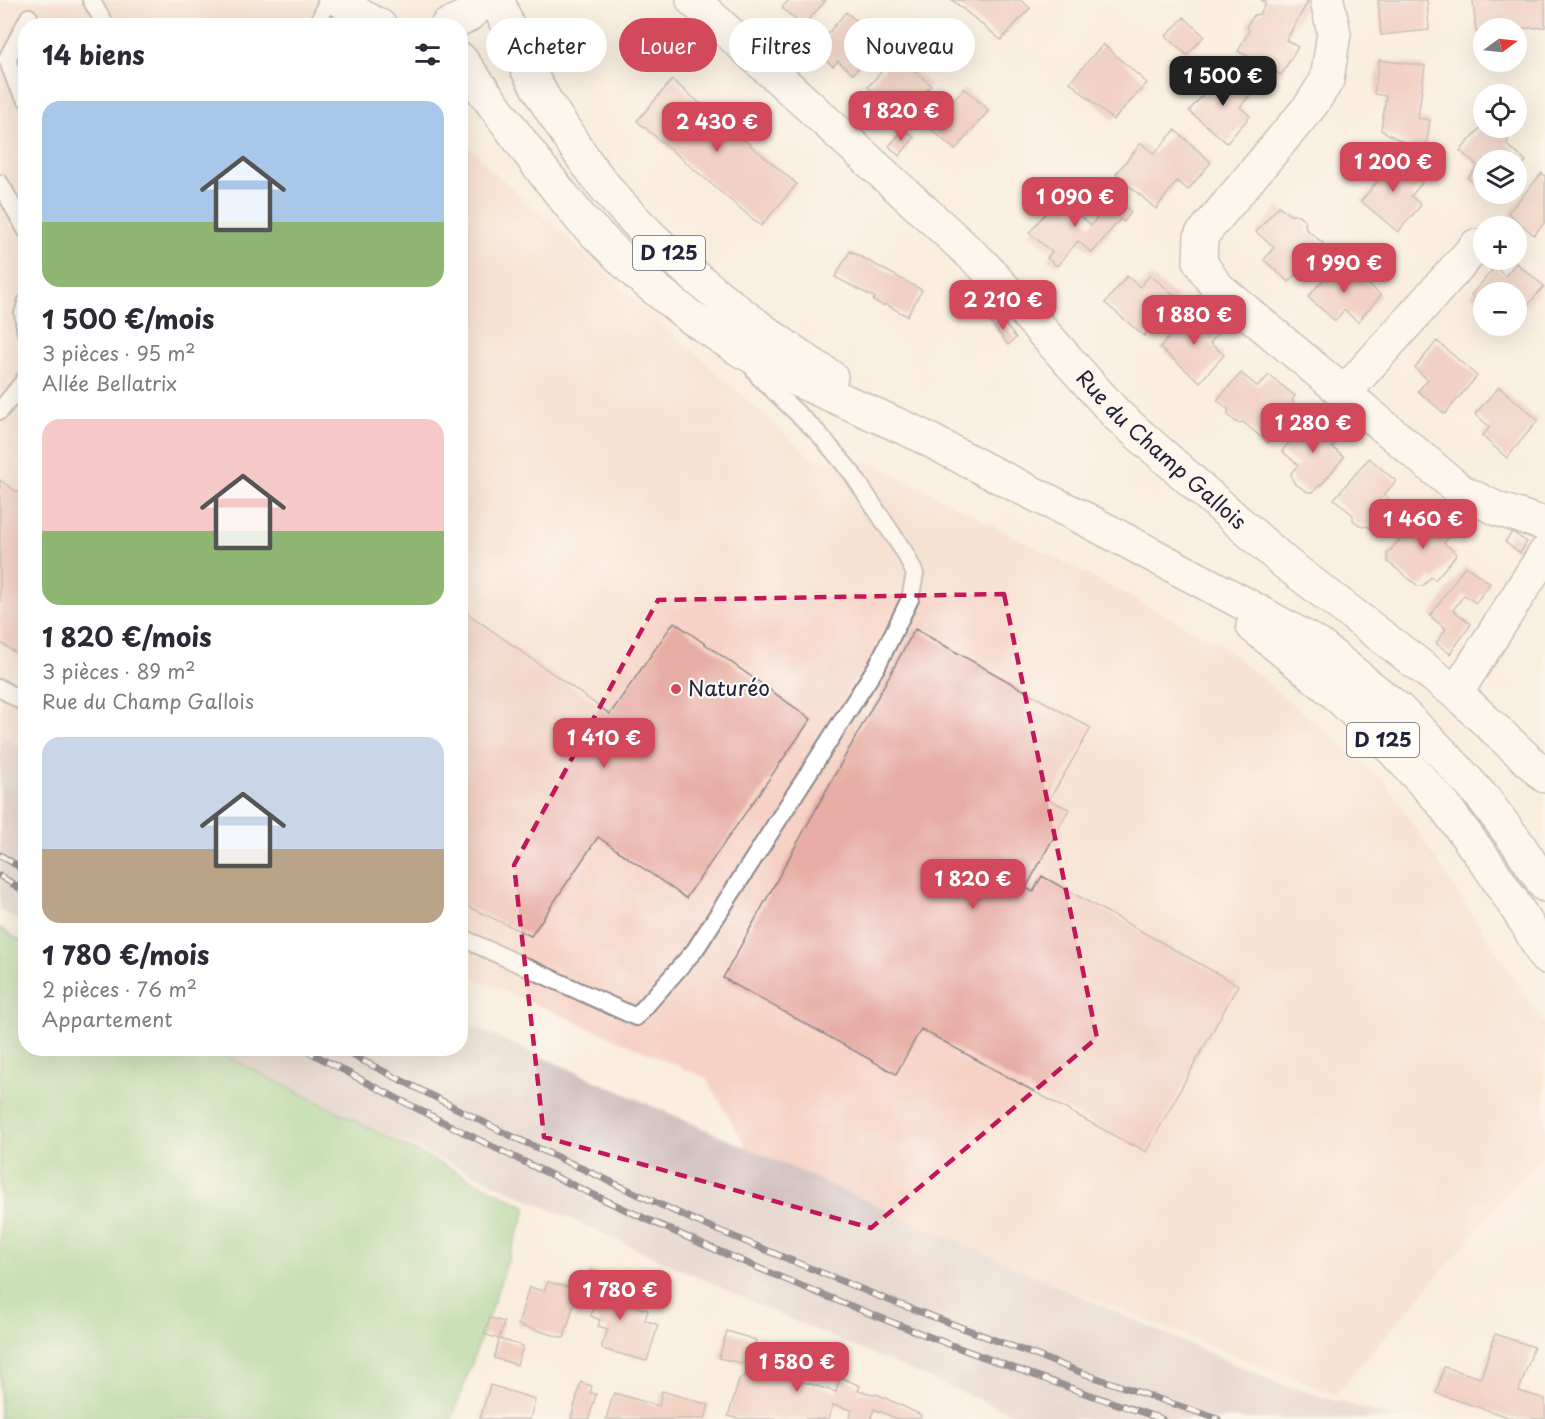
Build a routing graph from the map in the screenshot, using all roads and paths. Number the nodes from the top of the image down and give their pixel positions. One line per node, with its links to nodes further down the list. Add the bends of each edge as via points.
1 (91, 0): 8 (lane)
2 (327, 0): 9 (lane)
3 (342, 0): 10 (main road)
4 (486, 0): 11 (main road)
5 (498, 0): 22 (main road, D 125, via 524,65 550,110 608,190 654,239 756,324)
6 (693, 0): 27 (main road, Rue du Champ Gallois, via 983,265 1117,415 1284,562)
7 (1327, 0): 20 (main road, via 1334,33 1327,80 1311,105 1201,236 1200,262 1216,286)
8 (101, 18)
9 (321, 18)
10 (361, 18)
11 (463, 18)
12 (18, 38): 14 (lane, via 7,59)
13 (468, 71): 18 (main road, D 125, via 582,220 638,275 689,316)
14 (18, 87)
15 (0, 183): 16 (lane)
16 (18, 216)
17 (1473, 249): 20 (main road)
18 (742, 351): 22 (main road, D 125); 31 (lane, via 760,378 819,434 851,472 905,552 915,574 910,599 877,666 695,950 636,1017)
19 (18, 388): 21 (lane)
20 (1344, 392): 23 (main road, via 1461,491 1497,509)
21 (0, 411)
22 (918, 434): 25 (main road, D 125)
23 (1545, 524)
24 (1545, 553): 27 (main road)
25 (1174, 567): 30 (main road, D 125, via 1320,646 1398,709 1484,799); 32 (main road, D 125, via 1335,693 1394,751 1440,800 1489,866)
26 (0, 688): 28 (lane)
27 (1456, 693): 29 (main road, Rue du Champ Gallois)
28 (18, 699)
29 (1545, 776)
30 (1545, 885)
31 (468, 941)
32 (1545, 957)

